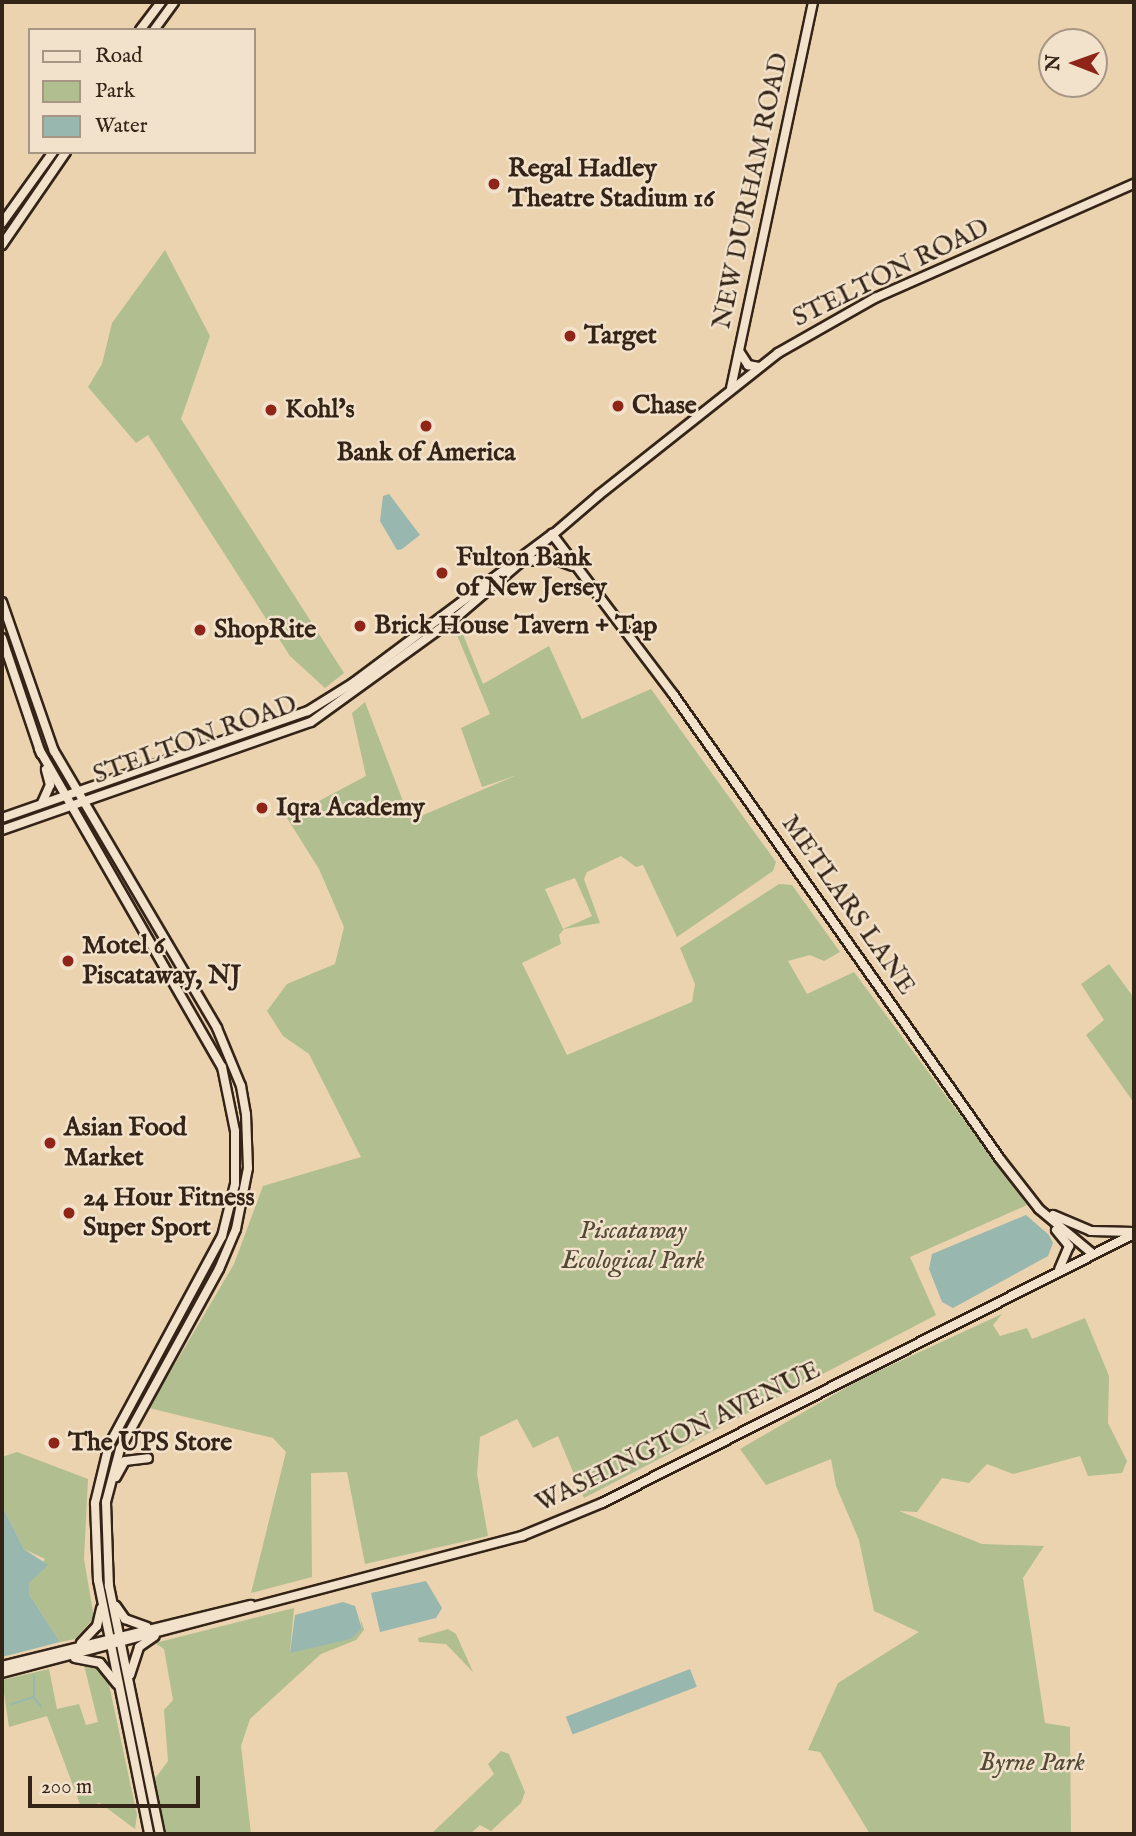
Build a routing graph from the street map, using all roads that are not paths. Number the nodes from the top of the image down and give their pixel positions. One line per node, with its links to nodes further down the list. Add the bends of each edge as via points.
1 (161, 2): 4 (main road)
2 (174, 2): 5 (main road)
3 (813, 2): 11 (main road, NEW DURHAM ROAD)
4 (142, 28)
5 (155, 28)
6 (52, 154): 9 (main road)
7 (65, 154): 10 (main road)
8 (1134, 184): 12 (main road, STELTON ROAD, via 875,298)
9 (2, 223)
10 (2, 245)
11 (739, 350): 12 (main road, via 748,365); 13 (main road, NEW DURHAM ROAD)
12 (759, 367): 13 (main road, STELTON ROAD)
13 (731, 388): 14 (main road, STELTON ROAD)
14 (552, 534): 15 (main road, STELTON ROAD); 16 (main road, METLARS LANE); 20 (main road, STELTON ROAD, via 353,683 308,711)
15 (522, 564): 16 (main road, via 545,558); 23 (main road, STELTON ROAD, via 355,694 310,722)
16 (575, 568): 27 (main road, METLARS LANE, via 673,694)
17 (2, 602): 20 (main road, via 44,727)
18 (2, 638): 19 (main road)
19 (39, 749): 21 (main road); 22 (main road, via 50,785)
20 (75, 792): 21 (main road, STELTON ROAD); 23 (main road)
21 (63, 795): 22 (main road, STELTON ROAD); 24 (main road)
22 (42, 803): 25 (main road, STELTON ROAD)
23 (82, 803): 24 (main road, STELTON ROAD); 32 (main road, via 217,1028 241,1087 249,1146 245,1197 236,1229 219,1269 120,1449)
24 (70, 808): 26 (main road, STELTON ROAD); 34 (main road, via 222,1067 237,1157 231,1209 211,1263 109,1445 93,1529)
25 (2, 818)
26 (2, 830)
27 (1039, 1209): 28 (main road, via 1084,1229); 29 (main road, METLARS LANE); 30 (main road, via 1069,1246)
28 (1134, 1233): 29 (main road)
29 (1093, 1254): 30 (main road, WASHINGTON AVENUE)
30 (1057, 1272): 35 (main road, WASHINGTON AVENUE, via 602,1503 533,1531)
31 (148, 1458): 32 (main road, via 121,1465)
32 (106, 1508): 33 (main road, via 104,1551)
33 (111, 1594): 35 (main road, via 125,1619); 36 (main road)
34 (101, 1598): 37 (main road); 38 (main road, via 97,1626)
35 (156, 1630): 36 (main road, WASHINGTON AVENUE); 43 (main road, via 133,1657)
36 (120, 1639): 37 (main road, WASHINGTON AVENUE); 43 (main road)
37 (110, 1641): 38 (main road, WASHINGTON AVENUE); 39 (main road, WASHINGTON AVENUE); 42 (main road)
38 (77, 1646): 40 (main road, WASHINGTON AVENUE)
39 (44, 1662): 41 (main road, WASHINGTON AVENUE); 42 (main road, via 92,1659 106,1667)
40 (2, 1666)
41 (2, 1673)
42 (119, 1688): 44 (main road)
43 (131, 1692): 45 (main road)
44 (149, 1834)
45 (160, 1834)

